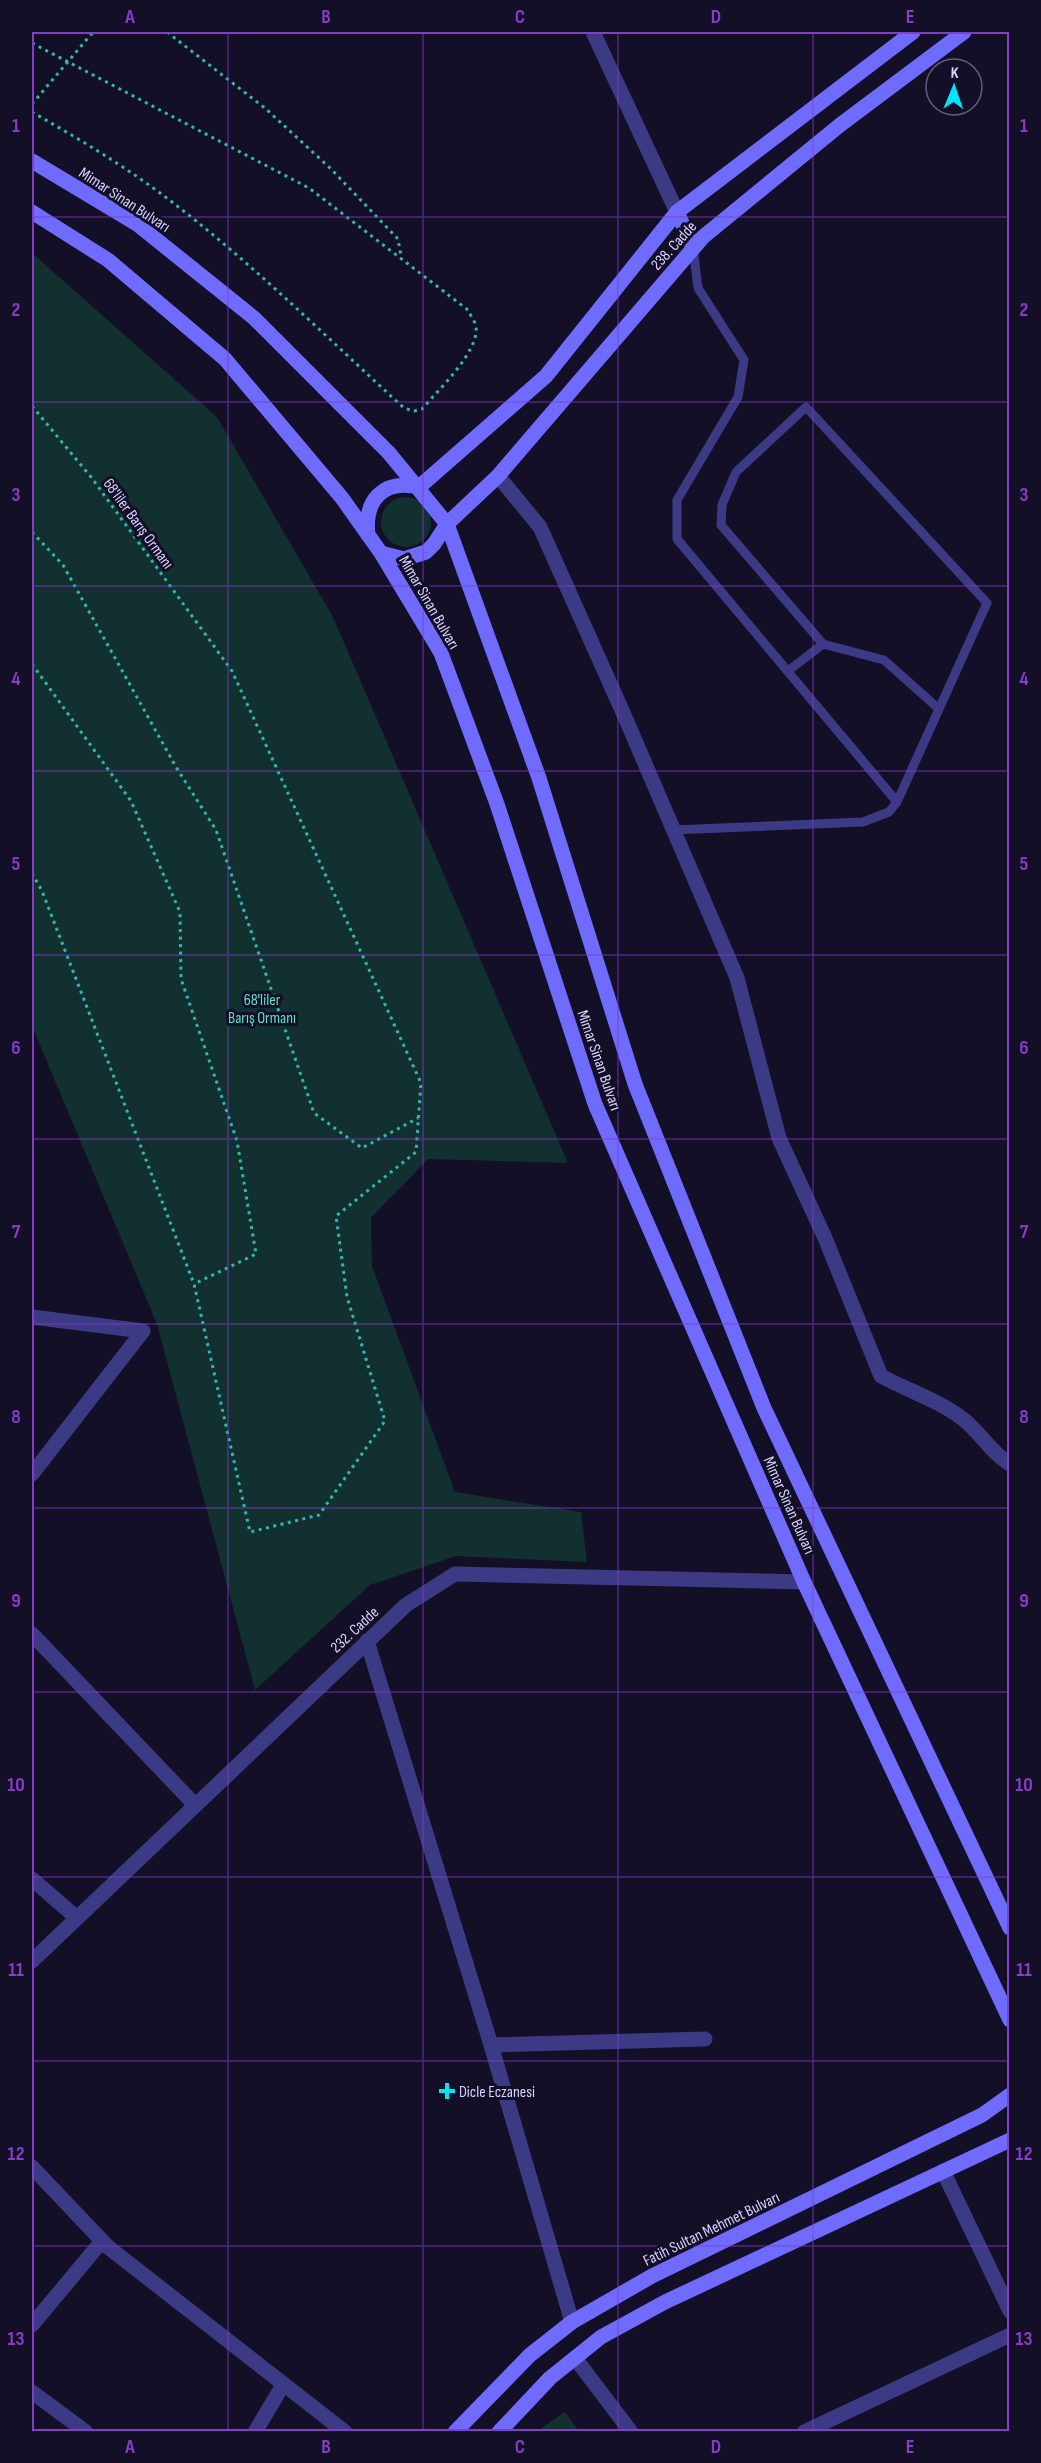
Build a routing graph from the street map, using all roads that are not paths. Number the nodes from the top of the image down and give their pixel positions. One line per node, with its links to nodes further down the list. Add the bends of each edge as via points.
1 (593, 32): 6 (street)
2 (913, 32): 6 (main road, 238. Cadde)
3 (964, 32): 7 (main road, 238. Cadde, via 840,124)
4 (32, 160): 9 (main road, Mimar Sinan Bulvarı, via 137,224 254,318)
5 (32, 212): 11 (main road, Mimar Sinan Bulvarı, via 108,260 225,359 342,498)
6 (677, 212): 7 (main road); 9 (main road, 238. Cadde, via 546,376)
7 (693, 247): 8 (main road, 238. Cadde); 14 (lane, via 698,288 744,360 738,397 677,500 676,539)
8 (498, 476): 10 (main road, 238. Cadde); 17 (street, via 540,527)
9 (419, 487): 10 (main road, Mimar Sinan Bulvarı); 11 (main road, via 394,485 374,499 368,510)
10 (447, 524): 12 (main road, via 434,544 415,557 404,559); 28 (main road, Mimar Sinan Bulvarı, via 538,778 635,1084 764,1408)
11 (368, 535): 12 (main road, Mimar Sinan Bulvarı)
12 (381, 552): 22 (main road, Mimar Sinan Bulvarı, via 441,653 497,804 595,1104)
13 (823, 644): 14 (lane); 15 (lane, via 884,660); 15 (lane, via 721,525 722,505 736,472 806,407 987,603)
14 (788, 671): 16 (lane)
15 (939, 709): 16 (lane)
16 (897, 802): 17 (lane, via 889,812 863,822)
17 (672, 830): 20 (street, via 736,978 780,1138 881,1376 936,1401 965,1420)
18 (32, 1317): 19 (street, via 143,1331)
19 (39, 1452): 21 (street)
20 (1010, 1464)
21 (32, 1474)
22 (804, 1582): 24 (street, 232. Cadde, via 455,1574 406,1605); 30 (main road, Mimar Sinan Bulvarı)
23 (32, 1634): 25 (street)
24 (367, 1641): 25 (street, 232. Cadde); 32 (street)
25 (195, 1804): 27 (street, 232. Cadde)
26 (32, 1879): 27 (street)
27 (77, 1917): 29 (street, 232. Cadde)
28 (1010, 1929)
29 (32, 1961)
30 (1010, 2020)
31 (705, 2039): 32 (street)
32 (491, 2045): 39 (street)
33 (1010, 2095): 39 (main road, Fatih Sultan Mehmet Bulvarı, via 982,2115 652,2276)
34 (1010, 2140): 36 (main road)
35 (32, 2167): 37 (street)
36 (943, 2171): 38 (street); 42 (main road, via 665,2302 601,2337)
37 (102, 2241): 40 (street); 43 (street)
38 (1010, 2311)
39 (573, 2322): 48 (main road, Fatih Sultan Mehmet Bulvarı, via 530,2355)
40 (32, 2325)
41 (1010, 2335): 51 (street)
42 (576, 2358): 49 (main road, via 550,2378); 50 (street)
43 (284, 2385): 46 (street); 47 (street)
44 (32, 2392): 45 (street)
45 (86, 2432)
46 (255, 2432)
47 (345, 2432)
48 (455, 2432)
49 (499, 2432)
50 (631, 2432)
51 (804, 2432)

